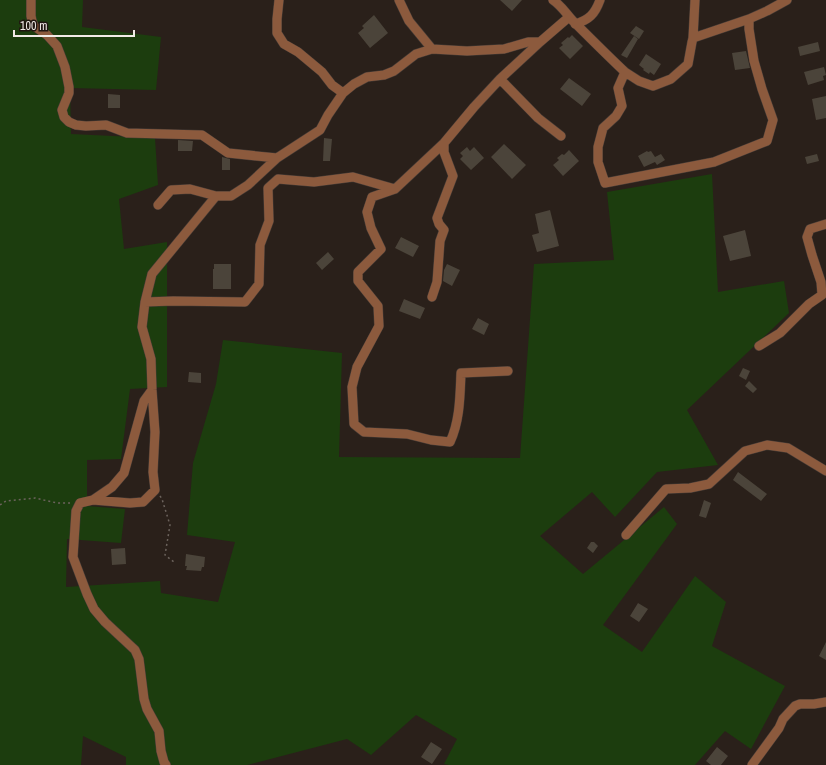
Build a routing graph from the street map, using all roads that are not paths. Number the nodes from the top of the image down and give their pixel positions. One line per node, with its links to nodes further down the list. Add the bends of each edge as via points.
1 (31, 0): 18 (street, via 34,26 57,46 64,67 69,93 62,110 69,122 86,126 106,125 127,133 202,135 228,153)
2 (279, 0): 15 (street, via 277,33 284,44 298,52)
3 (400, 0): 12 (street, via 409,21)
4 (553, 0): 9 (street)
5 (600, 0): 9 (street, via 591,16 584,21)
6 (695, 0): 10 (street)
7 (787, 0): 8 (street)
8 (749, 18): 10 (street); 13 (street, via 748,30 754,61 773,120 767,141 714,162 605,183 598,162 598,147 603,128 622,106 618,88)
9 (572, 20): 11 (street); 13 (street)
10 (694, 38): 13 (street, via 688,64 671,79 653,86 639,82)
11 (540, 42): 12 (street, via 528,42 504,49 466,51); 14 (street)
12 (432, 48): 15 (street, via 416,54 394,71 368,77)
13 (625, 72)
14 (500, 79): 16 (street, via 538,118); 17 (street)
15 (343, 93): 18 (street, via 320,130)
16 (562, 136)
17 (444, 143): 19 (street); 23 (street, via 444,152 453,176 437,218 444,230 440,241 437,282)
18 (277, 158): 20 (street, via 248,185 231,196)
19 (395, 189): 24 (street, via 352,177 314,182 278,179 268,188 269,221 260,245 259,284 245,302); 26 (street, via 372,197 367,212 381,249 358,272 358,281 378,306 379,326 357,366 352,387 354,424 364,432 406,434 450,442 455,432 461,373)
20 (216, 196): 21 (street, via 190,189 171,190); 24 (street, via 152,274)
21 (158, 205)
22 (826, 224): 25 (street, via 810,229 807,237 821,282 822,295 809,304 780,333)
23 (432, 298)
24 (145, 302): 27 (street, via 142,327 151,359)
25 (759, 346)
26 (508, 371)
27 (152, 390): 29 (street, via 144,401 124,473 112,487); 29 (street, via 155,490 143,502)
28 (826, 470): 30 (street, via 788,448 767,445 745,451 709,484 666,489)
29 (93, 500): 32 (street, via 80,503 76,511 73,557 94,609 135,650 139,659 144,699 159,731 161,751)
30 (626, 535)
31 (826, 702): 33 (street, via 795,706 783,719)
32 (166, 765)
33 (752, 765)

